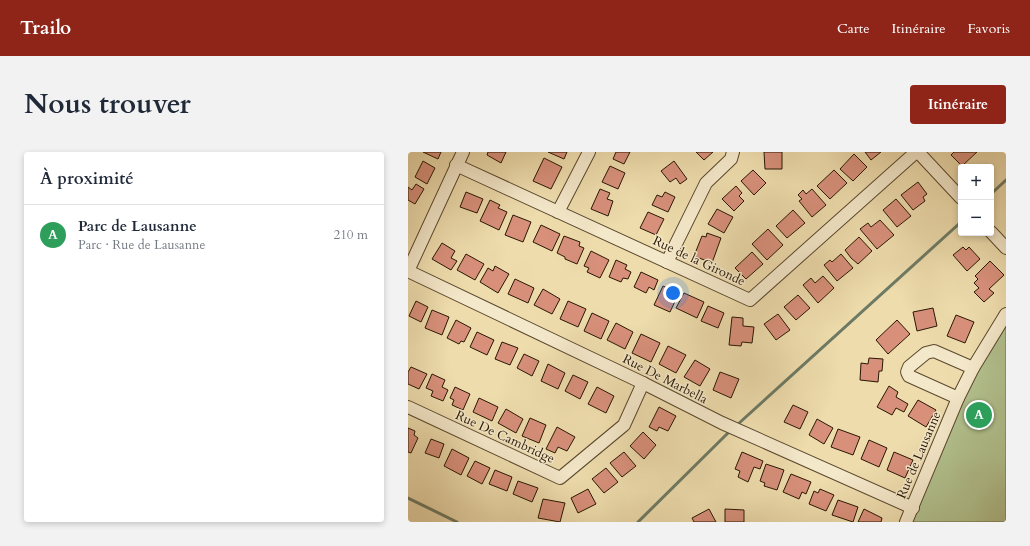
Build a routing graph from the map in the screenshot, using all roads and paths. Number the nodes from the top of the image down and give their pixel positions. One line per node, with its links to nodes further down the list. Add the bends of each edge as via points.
1 (462, 152): 5 (street)
2 (589, 152): 7 (street)
3 (733, 152): 10 (street, via 731,159 706,183)
4 (917, 152): 6 (street); 10 (street, Rue de la Gironde, via 750,300)
5 (456, 165): 7 (street, Rue de la Gironde); 11 (street)
6 (958, 195)
7 (558, 212): 10 (street, Rue de la Gironde)
8 (994, 235): 9 (street)
9 (1006, 248)
10 (667, 262)
11 (408, 271): 14 (street, Rue De Marbella)
12 (1006, 314): 13 (street, Rue de Lausanne)
13 (973, 368): 15 (street, Rue de Lausanne); 15 (street, via 934,351 926,353 909,367 909,376)
14 (643, 383): 16 (street, Rue De Cambridge, via 624,425 560,478); 17 (street, Rue De Marbella, via 722,423)
15 (958, 398): 17 (street, Rue de Lausanne)
16 (408, 407)
17 (913, 508): 18 (street, Rue de Lausanne)
18 (906, 522)

